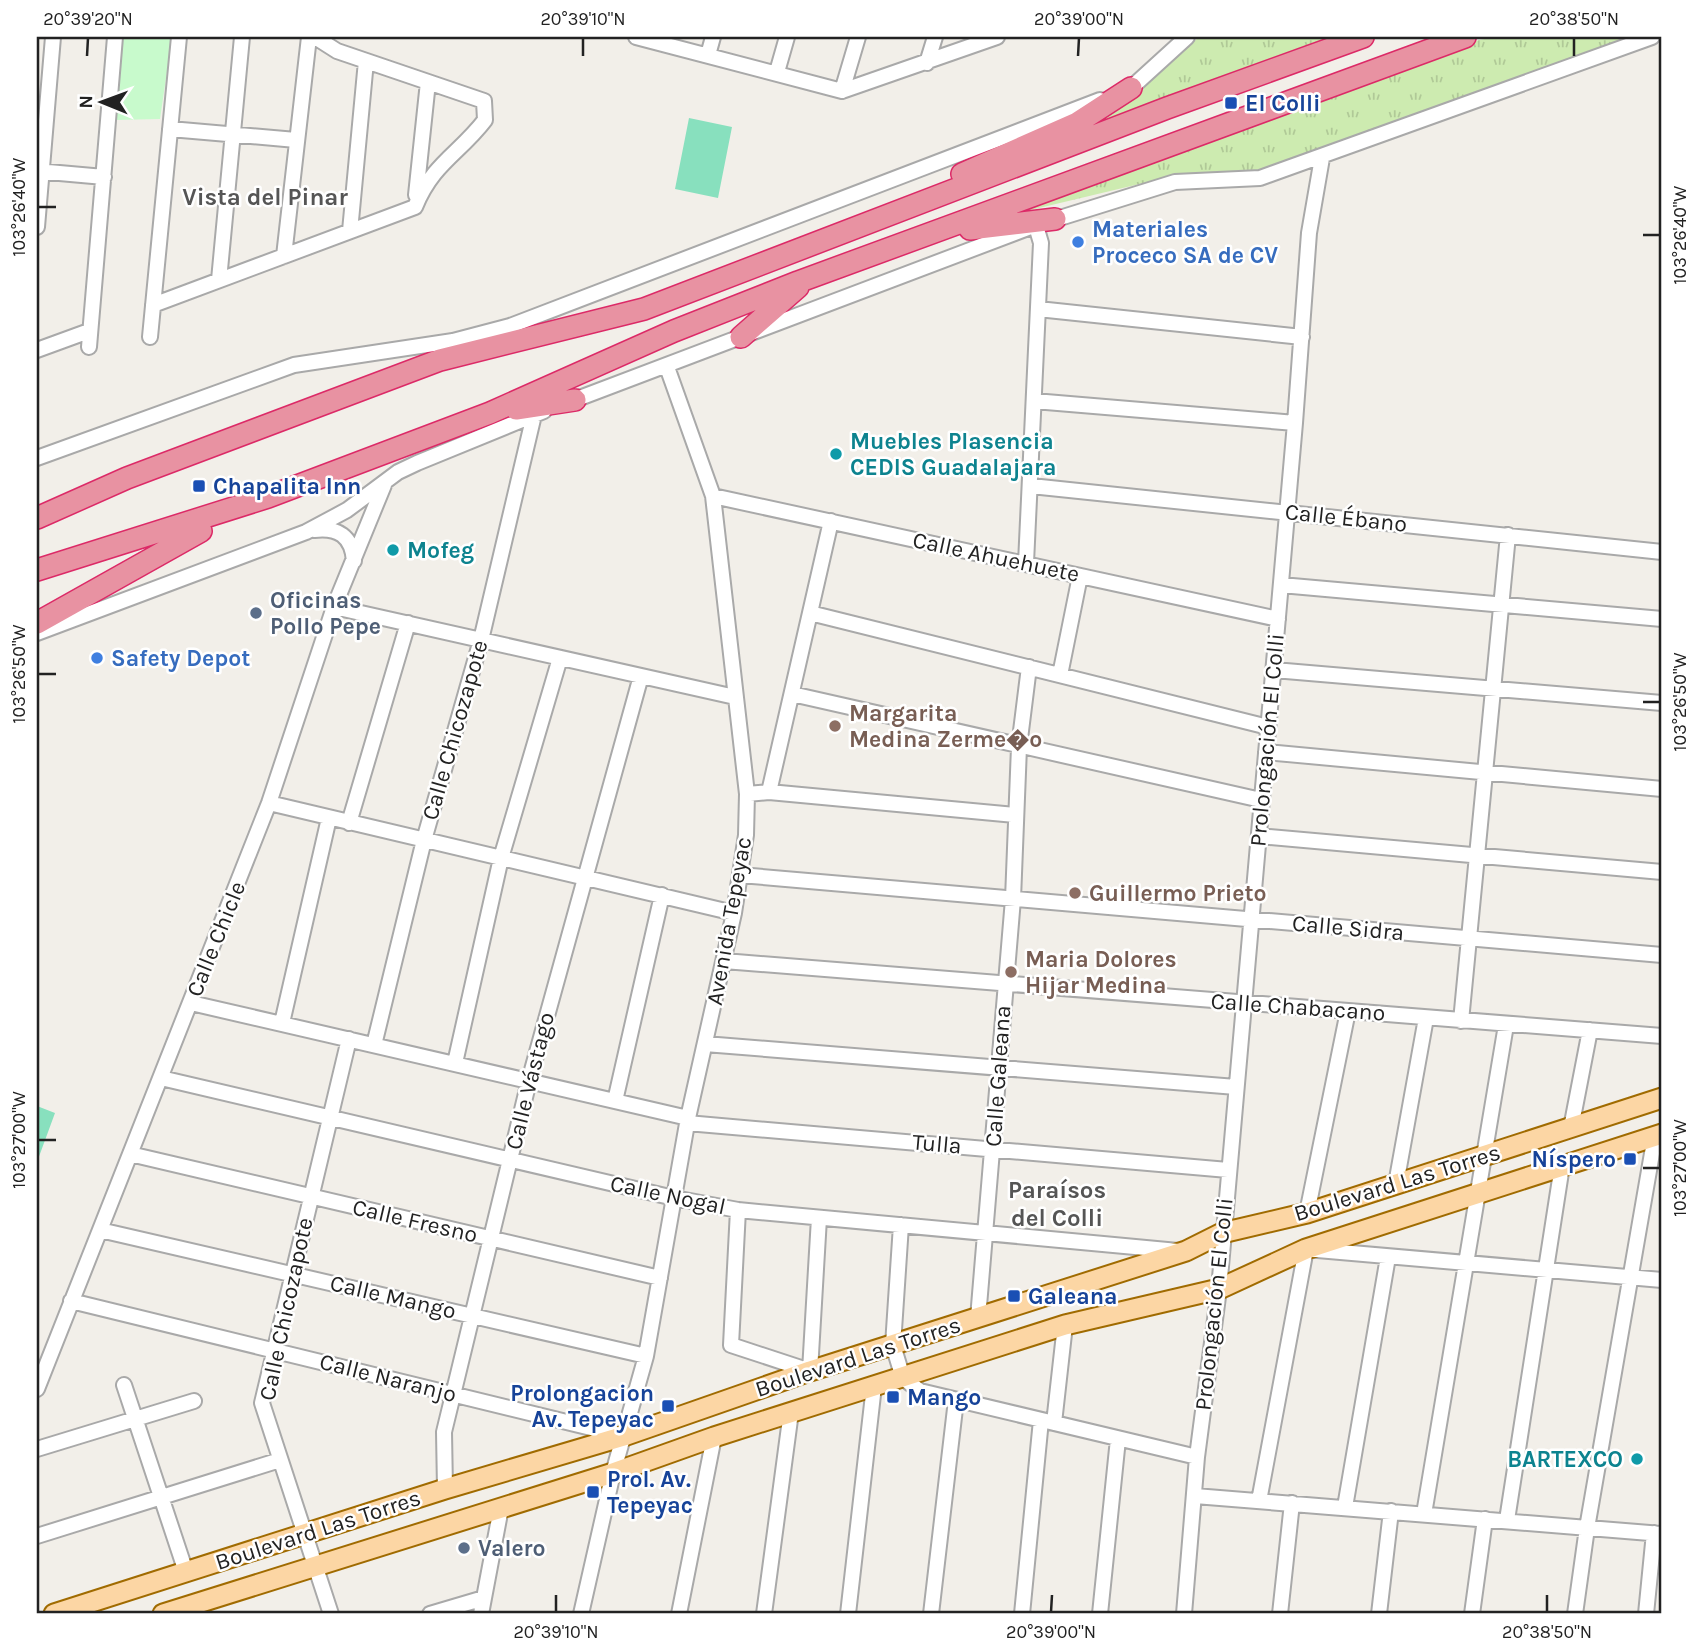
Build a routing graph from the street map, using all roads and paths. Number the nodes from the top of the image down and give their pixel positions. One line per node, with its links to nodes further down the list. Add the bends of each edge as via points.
1 (53, 37): 28 (street)
2 (115, 37): 29 (street)
3 (179, 37): 24 (street)
4 (242, 37): 25 (street)
5 (309, 37): 26 (street)
6 (315, 37): 18 (street)
7 (640, 37): 17 (street)
8 (713, 37): 17 (street)
9 (787, 37): 20 (street)
10 (858, 37): 23 (street)
11 (934, 37): 19 (street)
12 (997, 37): 19 (street)
13 (1187, 37): 22 (street)
14 (1363, 37): 31 (highway)
15 (1652, 37): 27 (street)
16 (1465, 38): 35 (highway)
17 (708, 55): 20 (street)
18 (366, 61): 21 (street); 34 (street)
19 (928, 63): 23 (street)
20 (777, 72): 23 (street)
21 (428, 82): 30 (street); 30 (street, via 484,101 485,120 441,163)
22 (1131, 88): 31 (highway, via 1077,123 956,177); 55 (street, via 510,326 453,341 294,365)
23 (842, 91)
24 (170, 129): 25 (street); 37 (street)
25 (233, 133): 26 (street); 39 (street)
26 (296, 140): 36 (street)
27 (1322, 158): 32 (street, via 1260,178 1175,182); 46 (street, Prolongación El Colli, via 1309,233)
28 (39, 171): 29 (street); 33 (street)
29 (104, 177): 43 (street)
30 (415, 206): 34 (street)
31 (919, 206): 56 (highway, via 644,309 440,360)
32 (1045, 222): 35 (highway); 42 (street); 45 (street)
33 (37, 227)
34 (350, 231): 36 (street)
35 (937, 232): 38 (highway)
36 (284, 256): 39 (street)
37 (157, 269): 40 (street, via 166,286); 41 (street)
38 (808, 279): 45 (highway); 52 (highway, via 674,331)
39 (219, 280): 40 (street)
40 (186, 293): 41 (street)
41 (153, 305): 44 (street)
42 (1038, 309): 46 (street); 51 (street)
43 (89, 331): 47 (street); 48 (street)
44 (150, 337)
45 (741, 337): 49 (street)
46 (1301, 337): 54 (street, Prolongación El Colli)
47 (89, 347)
48 (37, 350)
49 (667, 367): 50 (street); 59 (street, Avenida Tepeyac)
50 (575, 400): 52 (highway); 53 (street)
51 (1034, 401): 54 (street); 58 (street)
52 (490, 413): 60 (highway)
53 (534, 415): 57 (street, via 417,463); 81 (street, Calle Chicozapote)
54 (1295, 423): 62 (street, Prolongación El Colli)
55 (37, 458)
56 (127, 478): 61 (highway); 63 (highway)
57 (384, 484): 65 (street); 68 (street, Calle Chicle)
58 (1031, 486): 62 (street, Calle Ébano); 69 (street)
59 (713, 496): 64 (street, Calle Ahuehuete); 89 (street, Avenida Tepeyac)
60 (268, 497): 70 (highway); 78 (highway, via 183,538)
61 (37, 503)
62 (1286, 512): 66 (street, Calle Ébano); 72 (street, Prolongación El Colli)
63 (37, 518)
64 (831, 521): 69 (street, Calle Ahuehuete); 75 (street)
65 (306, 532): 68 (street, via 327,529 341,533 351,544); 80 (street)
66 (1508, 535): 67 (street, Calle Ébano); 73 (street)
67 (1662, 552)
68 (354, 561): 74 (street, Calle Chicle)
69 (1026, 564): 71 (street, Calle Ahuehuete)
70 (37, 570)
71 (1080, 576): 76 (street, Calle Ahuehuete); 85 (street)
72 (1281, 585): 73 (street); 76 (street, Prolongación El Colli)
73 (1500, 605): 77 (street); 87 (street)
74 (334, 607): 79 (street); 99 (street, Calle Chicle)
75 (810, 613): 83 (street); 88 (street)
76 (1278, 619): 84 (street, Prolongación El Colli)
77 (1662, 619)
78 (37, 623)
79 (408, 623): 81 (street); 102 (street)
80 (37, 633)
81 (481, 640): 82 (street); 104 (street, Calle Chicozapote)
82 (560, 658): 86 (street); 106 (street)
83 (1029, 667): 85 (street); 92 (street, Calle Galeana)
84 (1274, 670): 87 (street); 91 (street, Prolongación El Colli)
85 (1060, 675): 91 (street)
86 (641, 676): 89 (street); 109 (street, Calle Vástago)
87 (1493, 691): 90 (street); 94 (street)
88 (792, 694): 92 (street); 96 (street)
89 (736, 697): 97 (street, Avenida Tepeyac)
90 (1662, 703)
91 (1268, 727): 93 (street, Prolongación El Colli)
92 (1020, 747): 98 (street); 100 (street, Calle Galeana)
93 (1266, 752): 94 (street); 98 (street, Prolongación El Colli)
94 (1486, 773): 95 (street); 105 (street)
95 (1662, 789)
96 (769, 792): 97 (street); 100 (street)
97 (747, 794): 108 (street, Avenida Tepeyac)
98 (1261, 800): 103 (street, Prolongación El Colli)
99 (269, 803): 101 (street); 118 (street, Calle Chicle)
100 (1015, 815): 111 (street, Calle Galeana)
101 (329, 818): 102 (street); 123 (street)
102 (349, 823): 104 (street)
103 (1259, 836): 105 (street); 113 (street, Prolongación El Colli)
104 (424, 840): 106 (street); 129 (street, Calle Chicozapote)
105 (1479, 856): 107 (street); 114 (street)
106 (501, 858): 109 (street); 130 (street)
107 (1662, 872)
108 (740, 874): 111 (street, Calle Sidra); 112 (street, Avenida Tepeyac)
109 (584, 877): 110 (street); 133 (street, Calle Vástago)
110 (662, 895): 112 (street); 136 (street)
111 (1013, 900): 113 (street, Calle Sidra); 117 (street, Calle Galeana)
112 (734, 913): 116 (street, Avenida Tepeyac)
113 (1251, 920): 114 (street, Calle Sidra); 119 (street, Prolongación El Colli)
114 (1471, 938): 115 (street, Calle Sidra); 122 (street)
115 (1662, 955)
116 (724, 961): 117 (street, Calle Chabacano); 128 (street, Avenida Tepeyac)
117 (1005, 984): 119 (street, Calle Chabacano); 131 (street, Calle Galeana)
118 (191, 1003): 123 (street, Tulla); 132 (street, Calle Chicle)
119 (1243, 1003): 120 (street, Calle Chabacano); 134 (street, Prolongación El Colli)
120 (1348, 1011): 121 (street, Calle Chabacano); 152 (street)
121 (1426, 1018): 122 (street, Calle Chabacano); 147 (street)
122 (1461, 1021): 124 (street, Calle Chabacano)
123 (282, 1023): 127 (street, Tulla)
124 (1506, 1025): 125 (street, Calle Chabacano); 143 (street)
125 (1590, 1030): 126 (street, Calle Chabacano); 139 (street)
126 (1662, 1036)
127 (349, 1039): 129 (street, Tulla); 137 (street, Calle Chicozapote)
128 (705, 1044): 131 (street); 138 (street, Avenida Tepeyac)
129 (374, 1045): 130 (street, Tulla)
130 (455, 1063): 133 (street, Tulla)
131 (997, 1068): 134 (street); 141 (street, Calle Galeana)
132 (161, 1078): 137 (street, Calle Nogal); 142 (street, Calle Chicle)
133 (529, 1081): 136 (street, Tulla); 144 (street, Calle Vástago)
134 (1236, 1087): 146 (street, Prolongación El Colli)
135 (1662, 1098): 139 (main road, Boulevard Las Torres)
136 (615, 1101): 138 (street, Tulla)
137 (329, 1117): 144 (street, Calle Nogal); 149 (street, Calle Chicozapote)
138 (688, 1120): 141 (street, Tulla); 150 (street, Avenida Tepeyac)
139 (1572, 1128): 143 (main road, Boulevard Las Torres)
140 (1659, 1135): 145 (main road, Boulevard Las Torres); 165 (street)
141 (993, 1149): 146 (street, Tulla); 156 (street, Calle Galeana)
142 (130, 1154): 149 (street, Calle Fresno); 155 (street, Calle Chicle)
143 (1484, 1156): 147 (main road, Boulevard Las Torres); 148 (street)
144 (510, 1160): 150 (street, Calle Nogal); 158 (street, Calle Vástago)
145 (1562, 1166): 148 (main road, Boulevard Las Torres); 163 (street)
146 (1228, 1170): 157 (street, Prolongación El Colli)
147 (1396, 1184): 152 (main road, Boulevard Las Torres)
148 (1479, 1192): 159 (main road, Boulevard Las Torres); 162 (street)
149 (310, 1196): 158 (street, Calle Fresno); 164 (street, Calle Chicozapote)
150 (674, 1198): 151 (street, Calle Nogal); 166 (street, Avenida Tepeyac)
151 (738, 1210): 153 (street, Calle Nogal); 177 (street, via 732,1345)
152 (1307, 1213): 157 (main road, Boulevard Las Torres)
153 (819, 1218): 154 (street, Calle Nogal); 177 (street)
154 (901, 1225): 156 (street, Calle Nogal); 173 (street)
155 (100, 1230): 164 (street, Calle Mango); 169 (street, Calle Chicle)
156 (985, 1233): 160 (street, Calle Nogal); 171 (street, Calle Galeana)
157 (1222, 1233): 160 (main road, Boulevard Las Torres); 168 (street, Prolongación El Colli)
158 (491, 1239): 166 (street, Calle Fresno); 170 (street, Calle Vástago)
159 (1306, 1249): 161 (street); 168 (main road, Boulevard Las Torres); 198 (street)
160 (1186, 1251): 171 (main road, Boulevard Las Torres)
161 (1388, 1257): 162 (street); 200 (street)
162 (1468, 1264): 163 (street); 203 (street)
163 (1546, 1270): 165 (street); 205 (street)
164 (292, 1274): 170 (street, Calle Mango); 175 (street, Calle Chicozapote)
165 (1631, 1277): 167 (street); 206 (street)
166 (660, 1278): 176 (street, Avenida Tepeyac)
167 (1662, 1280)
168 (1219, 1289): 172 (main road, Boulevard Las Torres); 192 (street, Prolongación El Colli)
169 (71, 1301): 174 (street, Calle Chicle); 175 (street, Calle Naranjo)
170 (472, 1315): 176 (street, Calle Mango); 182 (street, Calle Vástago)
171 (978, 1318): 173 (main road, Boulevard Las Torres)
172 (1065, 1325): 178 (main road, Boulevard Las Torres); 187 (street)
173 (892, 1345): 177 (main road, Boulevard Las Torres); 178 (street)
174 (44, 1349): 181 (street, Calle Chicle)
175 (274, 1350): 182 (street, Calle Naranjo); 193 (street, Calle Chicozapote, via 262,1403)
176 (646, 1356): 188 (street, Avenida Tepeyac)
177 (810, 1371): 188 (main road, Boulevard Las Torres)
178 (902, 1378): 180 (main road, Boulevard Las Torres); 183 (street, via 920,1391)
179 (124, 1385): 186 (street)
180 (874, 1386): 185 (main road, Boulevard Las Torres); 221 (street)
181 (37, 1389)
182 (454, 1393): 188 (street, Calle Naranjo); 195 (street, Calle Vástago, via 442,1445)
183 (956, 1400): 187 (street); 222 (street)
184 (194, 1401): 186 (street)
185 (791, 1412): 189 (main road, Boulevard Las Torres); 220 (street)
186 (135, 1419): 191 (street); 197 (street)
187 (1047, 1421): 190 (street); 223 (street)
188 (624, 1436): 194 (street, Avenida Tepeyac); 195 (main road, Boulevard Las Torres)
189 (714, 1437): 194 (main road, Boulevard Las Torres); 219 (street)
190 (1118, 1439): 192 (street); 224 (street)
191 (37, 1450)
192 (1197, 1457): 196 (street, Prolongación El Colli)
193 (280, 1460): 197 (street); 207 (street, Calle Chicozapote)
194 (613, 1473): 201 (main road, Boulevard Las Torres); 218 (street, Avenida Tepeyac)
195 (445, 1489): 207 (main road, Boulevard Las Torres)
196 (1195, 1496): 198 (street); 225 (street, Prolongación El Colli)
197 (162, 1497): 209 (street); 211 (street)
198 (1259, 1501): 199 (street)
199 (1292, 1503): 200 (street); 226 (street)
200 (1345, 1507): 202 (street)
201 (501, 1508): 210 (main road, Boulevard Las Torres); 212 (street)
202 (1391, 1511): 203 (street); 227 (street)
203 (1424, 1514): 204 (street)
204 (1485, 1519): 205 (street); 228 (street)
205 (1507, 1520): 206 (street)
206 (1587, 1528): 208 (street); 229 (street)
207 (304, 1534): 210 (street, Calle Chicozapote); 211 (main road, Boulevard Las Torres)
208 (1658, 1534): 230 (street)
209 (37, 1536)
210 (315, 1566): 214 (main road, Boulevard Las Torres); 215 (street, Calle Chicozapote)
211 (186, 1572): 213 (main road, Boulevard Las Torres)
212 (484, 1598): 216 (street); 217 (street)
213 (54, 1614)
214 (163, 1614)
215 (331, 1614)
216 (430, 1614)
217 (481, 1614)
218 (581, 1614)
219 (680, 1614)
220 (764, 1614)
221 (848, 1614)
222 (931, 1614)
223 (1023, 1614)
224 (1100, 1614)
225 (1184, 1614)
226 (1280, 1614)
227 (1379, 1614)
228 (1472, 1614)
229 (1575, 1614)
230 (1646, 1614)

